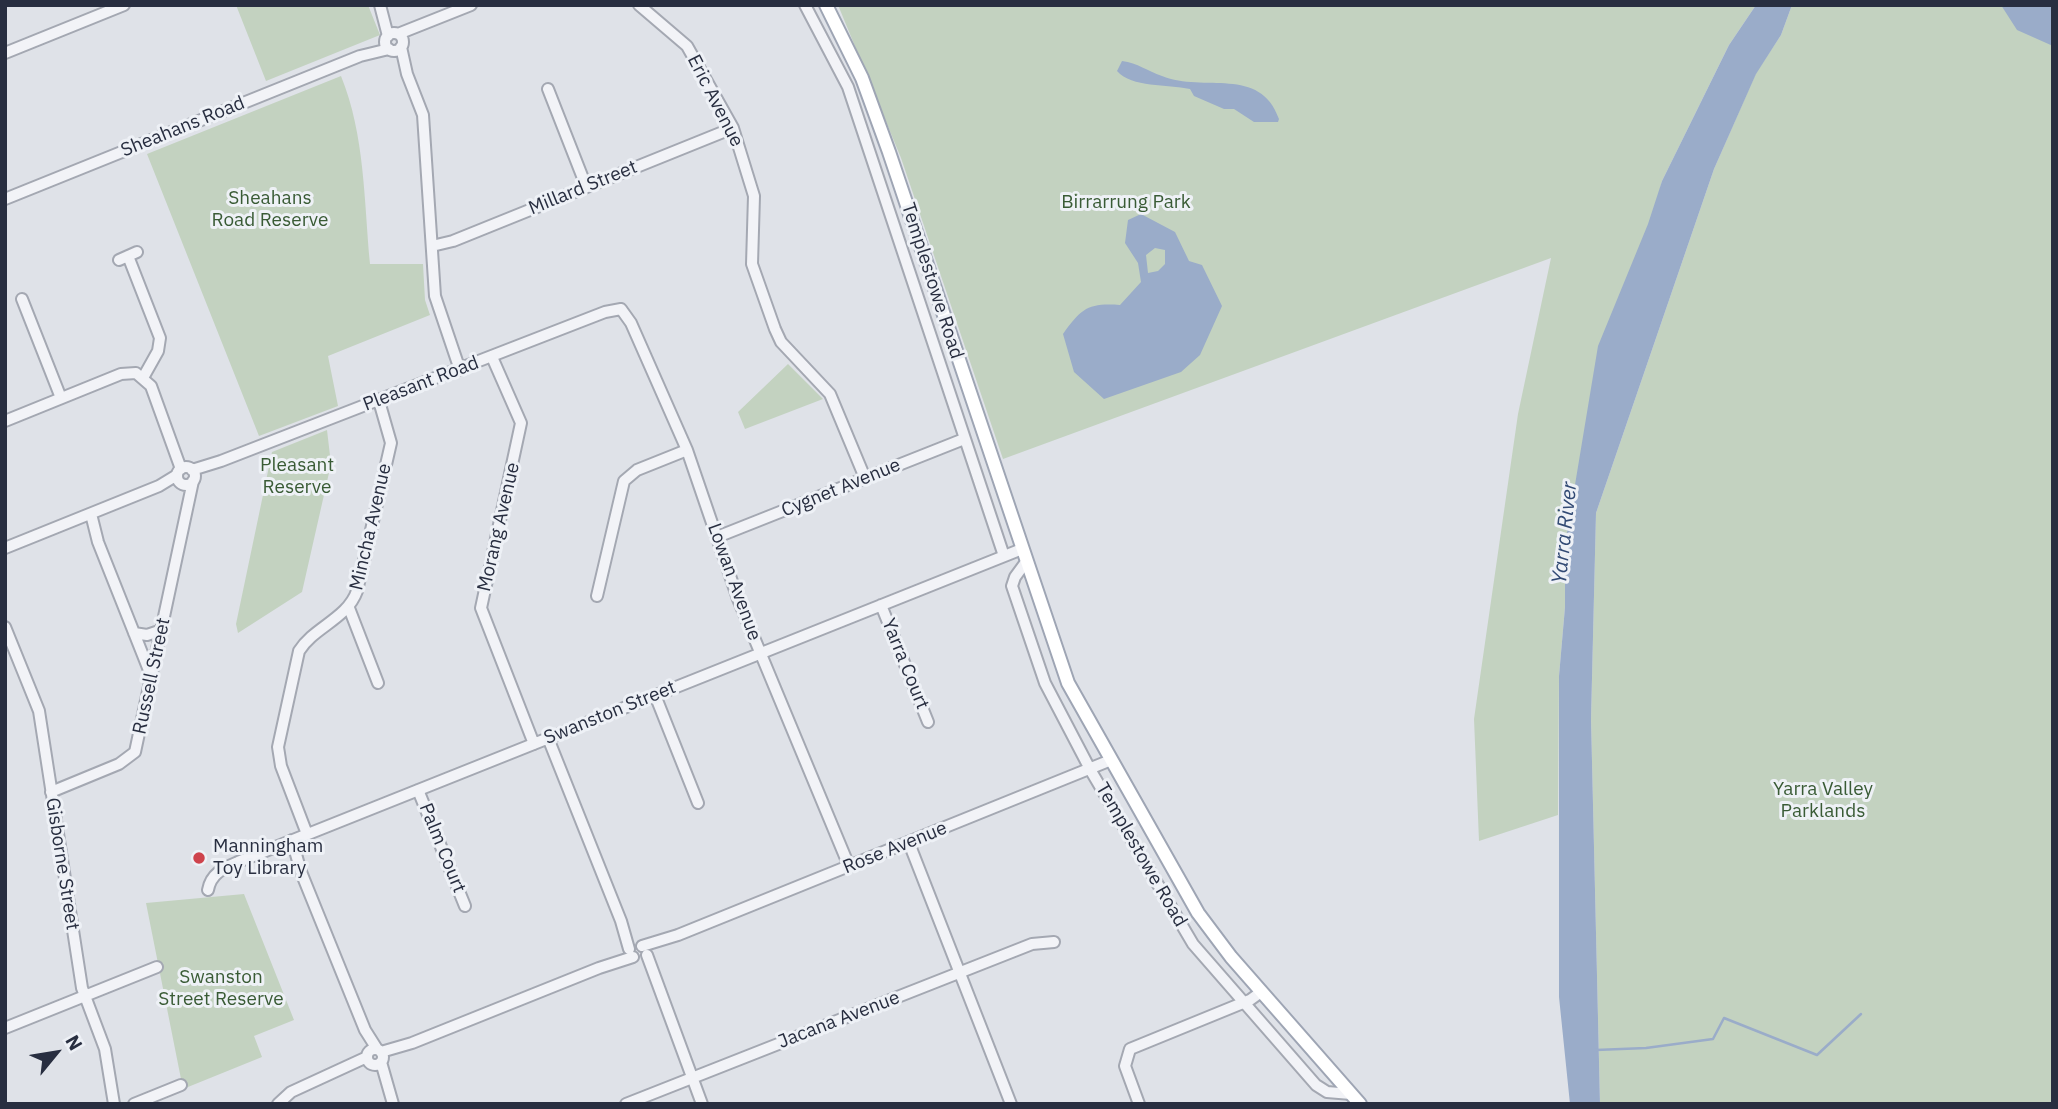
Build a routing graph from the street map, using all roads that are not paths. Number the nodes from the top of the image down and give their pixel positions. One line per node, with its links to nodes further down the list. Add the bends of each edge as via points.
1 (124, 5): 8 (street)
2 (471, 5): 7 (street, Sheahans Road)
3 (639, 5): 10 (street, Eric Avenue, via 687,46)
4 (805, 5): 23 (street, Templestowe Road, via 848,87)
5 (827, 5): 30 (main road, Templestowe Road, via 858,69 889,152)
6 (381, 8): 7 (street)
7 (394, 42): 12 (street, Sheahans Road); 13 (street, via 424,115)
8 (5, 53)
9 (548, 89): 11 (street)
10 (733, 128): 11 (street, Millard Street); 26 (street, Eric Avenue, via 753,189 752,264 775,329 781,342 830,394)
11 (586, 186): 13 (street, Millard Street)
12 (5, 199)
13 (432, 246): 18 (street, via 435,296)
14 (128, 256): 19 (street, via 160,338)
15 (22, 299): 20 (street)
16 (624, 304): 17 (street, Pleasant Road); 24 (street, Lowan Avenue)
17 (495, 356): 18 (street, Pleasant Road); 45 (street, Morang Avenue, via 520,417 520,430 481,608)
18 (463, 369): 21 (street, Pleasant Road)
19 (144, 376): 20 (street, via 121,374); 25 (street)
20 (61, 398): 22 (street)
21 (379, 401): 25 (street, Pleasant Road); 35 (street, Mincha Avenue, via 391,435 390,450)
22 (5, 421)
23 (964, 439): 26 (street, Cygnet Avenue); 31 (street, Templestowe Road)
24 (687, 450): 28 (street, Lowan Avenue); 33 (street, via 637,470 624,481)
25 (186, 476): 27 (street, Pleasant Road); 37 (street, Russell Street, via 187,509)
26 (865, 478): 28 (street, Cygnet Avenue)
27 (88, 515): 29 (street, Pleasant Road); 38 (street)
28 (717, 537): 39 (street, Lowan Avenue)
29 (5, 548)
30 (1022, 549): 31 (street, Swanston Street); 32 (main road, Templestowe Road)
31 (1004, 556): 34 (street, Swanston Street)
32 (1027, 562): 46 (main road, Templestowe Road, via 1068,683); 47 (street, Templestowe Road, via 1012,586 1045,683)
33 (597, 596)
34 (881, 605): 39 (street, Swanston Street); 43 (street, Yarra Court)
35 (349, 608): 41 (street); 51 (street, Mincha Avenue, via 299,651 278,736 281,766)
36 (5, 627): 49 (street, Gisborne Street, via 38,711)
37 (162, 630): 38 (street); 40 (street, Russell Street)
38 (134, 633): 40 (street)
39 (761, 653): 42 (street, Swanston Street); 54 (street, Lowan Avenue)
40 (152, 678): 49 (street, Russell Street, via 140,739 132,756)
41 (378, 682)
42 (655, 695): 44 (street, Swanston Street); 50 (street)
43 (928, 723)
44 (548, 738): 45 (street, Swanston Street); 58 (street, via 621,921)
45 (534, 744): 48 (street, Swanston Street)
46 (1111, 760): 47 (street, Rose Avenue); 61 (main road, Templestowe Road, via 1198,913)
47 (1091, 771): 53 (street, Rose Avenue); 63 (street, Templestowe Road, via 1193,944)
48 (418, 790): 51 (street, Swanston Street); 56 (street, Palm Court)
49 (51, 792): 62 (street, Gisborne Street)
50 (698, 803)
51 (307, 834): 52 (street, Swanston Street)
52 (289, 841): 55 (street, Swanston Street, via 225,868 211,878); 65 (street)
53 (909, 843): 54 (street, Rose Avenue); 60 (street)
54 (849, 866): 58 (street, Rose Avenue)
55 (208, 890)
56 (465, 906)
57 (1054, 942): 60 (street, Jacana Avenue, via 1032,944)
58 (638, 952): 65 (street, Rose Avenue); 66 (street)
59 (157, 967): 62 (street)
60 (960, 972): 66 (street, Jacana Avenue); 75 (street)
61 (1261, 992): 63 (street); 69 (main road, Templestowe Road)
62 (84, 997): 64 (street); 70 (street, Gisborne Street, via 105,1049)
63 (1244, 1003): 69 (street, Templestowe Road, via 1316,1086); 76 (street, via 1120,1053)
64 (5, 1028)
65 (375, 1057): 68 (street); 72 (street, Rose Avenue, via 291,1091)
66 (692, 1078): 73 (street, Jacana Avenue); 74 (street)
67 (181, 1085): 71 (street)
68 (391, 1098)
69 (1356, 1099)
70 (114, 1104)
71 (134, 1104)
72 (278, 1104)
73 (626, 1104)
74 (702, 1104)
75 (1011, 1104)
76 (1139, 1104)

